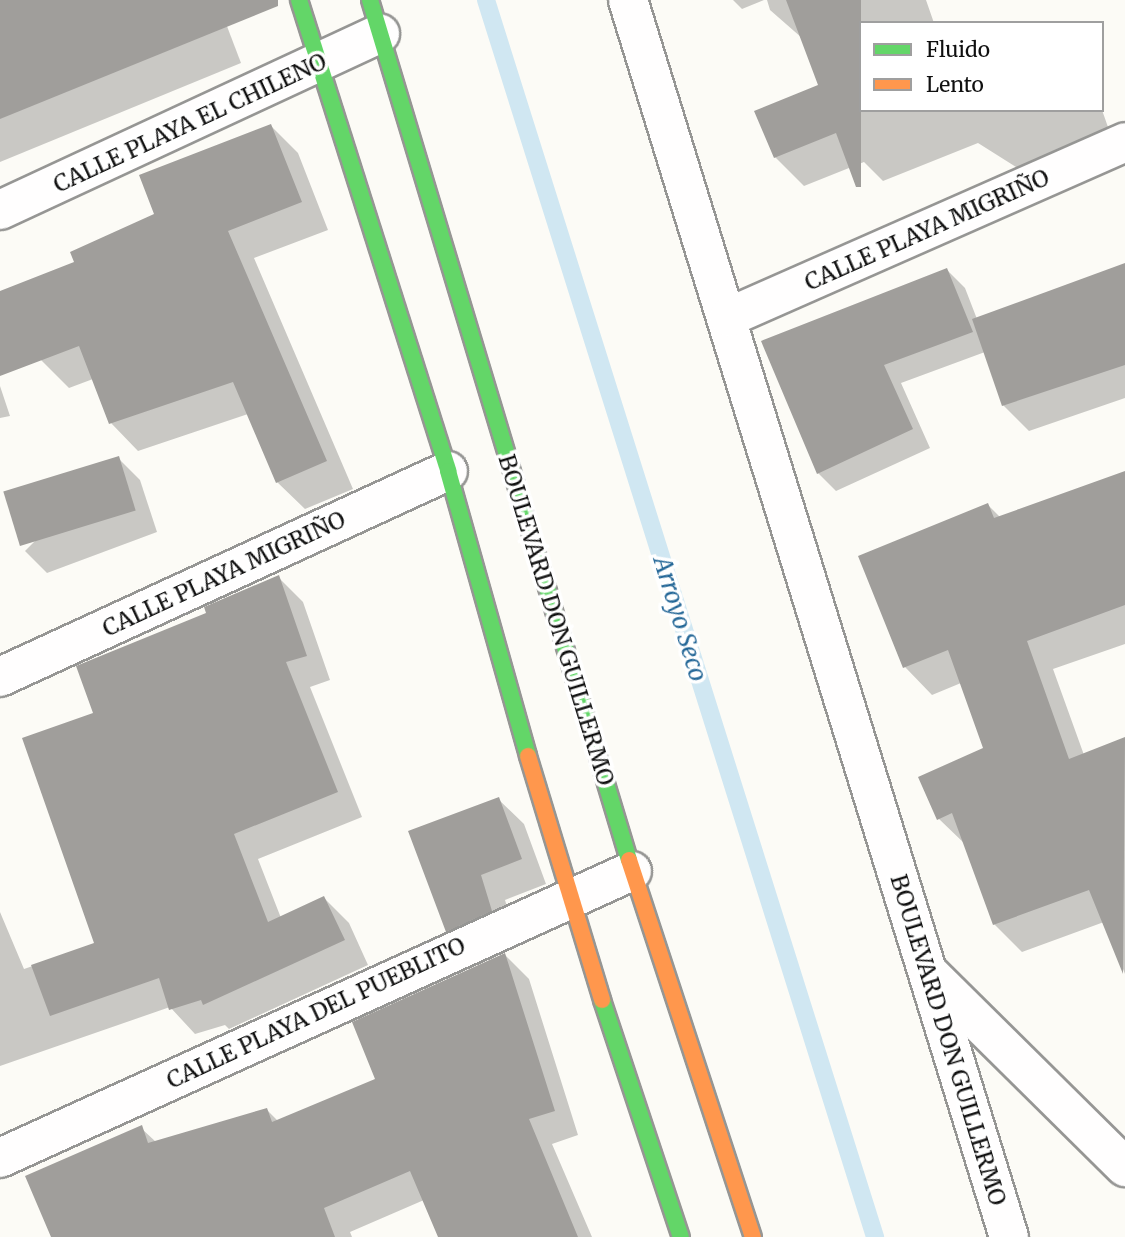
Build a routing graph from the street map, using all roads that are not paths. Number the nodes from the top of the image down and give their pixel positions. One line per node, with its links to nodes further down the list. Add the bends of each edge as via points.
1 (299, 0): 4 (main road)
2 (628, 0): 7 (street, BOULEVARD DON GUILLERMO)
3 (375, 17): 4 (street, CALLE PLAYA EL CHILENO); 10 (main road, BOULEVARD DON GUILLERMO)
4 (320, 64): 6 (street, CALLE PLAYA EL CHILENO); 8 (main road)
5 (1125, 142): 7 (street, CALLE PLAYA MIGRIÑO)
6 (0, 210)
7 (729, 317): 12 (street, BOULEVARD DON GUILLERMO)
8 (447, 471): 9 (street, CALLE PLAYA MIGRIÑO); 11 (main road)
9 (0, 677)
10 (632, 871): 11 (street, CALLE PLAYA DEL PUEBLITO); 16 (main road, BOULEVARD DON GUILLERMO)
11 (568, 897): 13 (street, CALLE PLAYA DEL PUEBLITO); 15 (main road)
12 (925, 969): 14 (street); 17 (street, BOULEVARD DON GUILLERMO)
13 (0, 1158)
14 (1125, 1167)
15 (681, 1237)
16 (753, 1237)
17 (1009, 1237)

